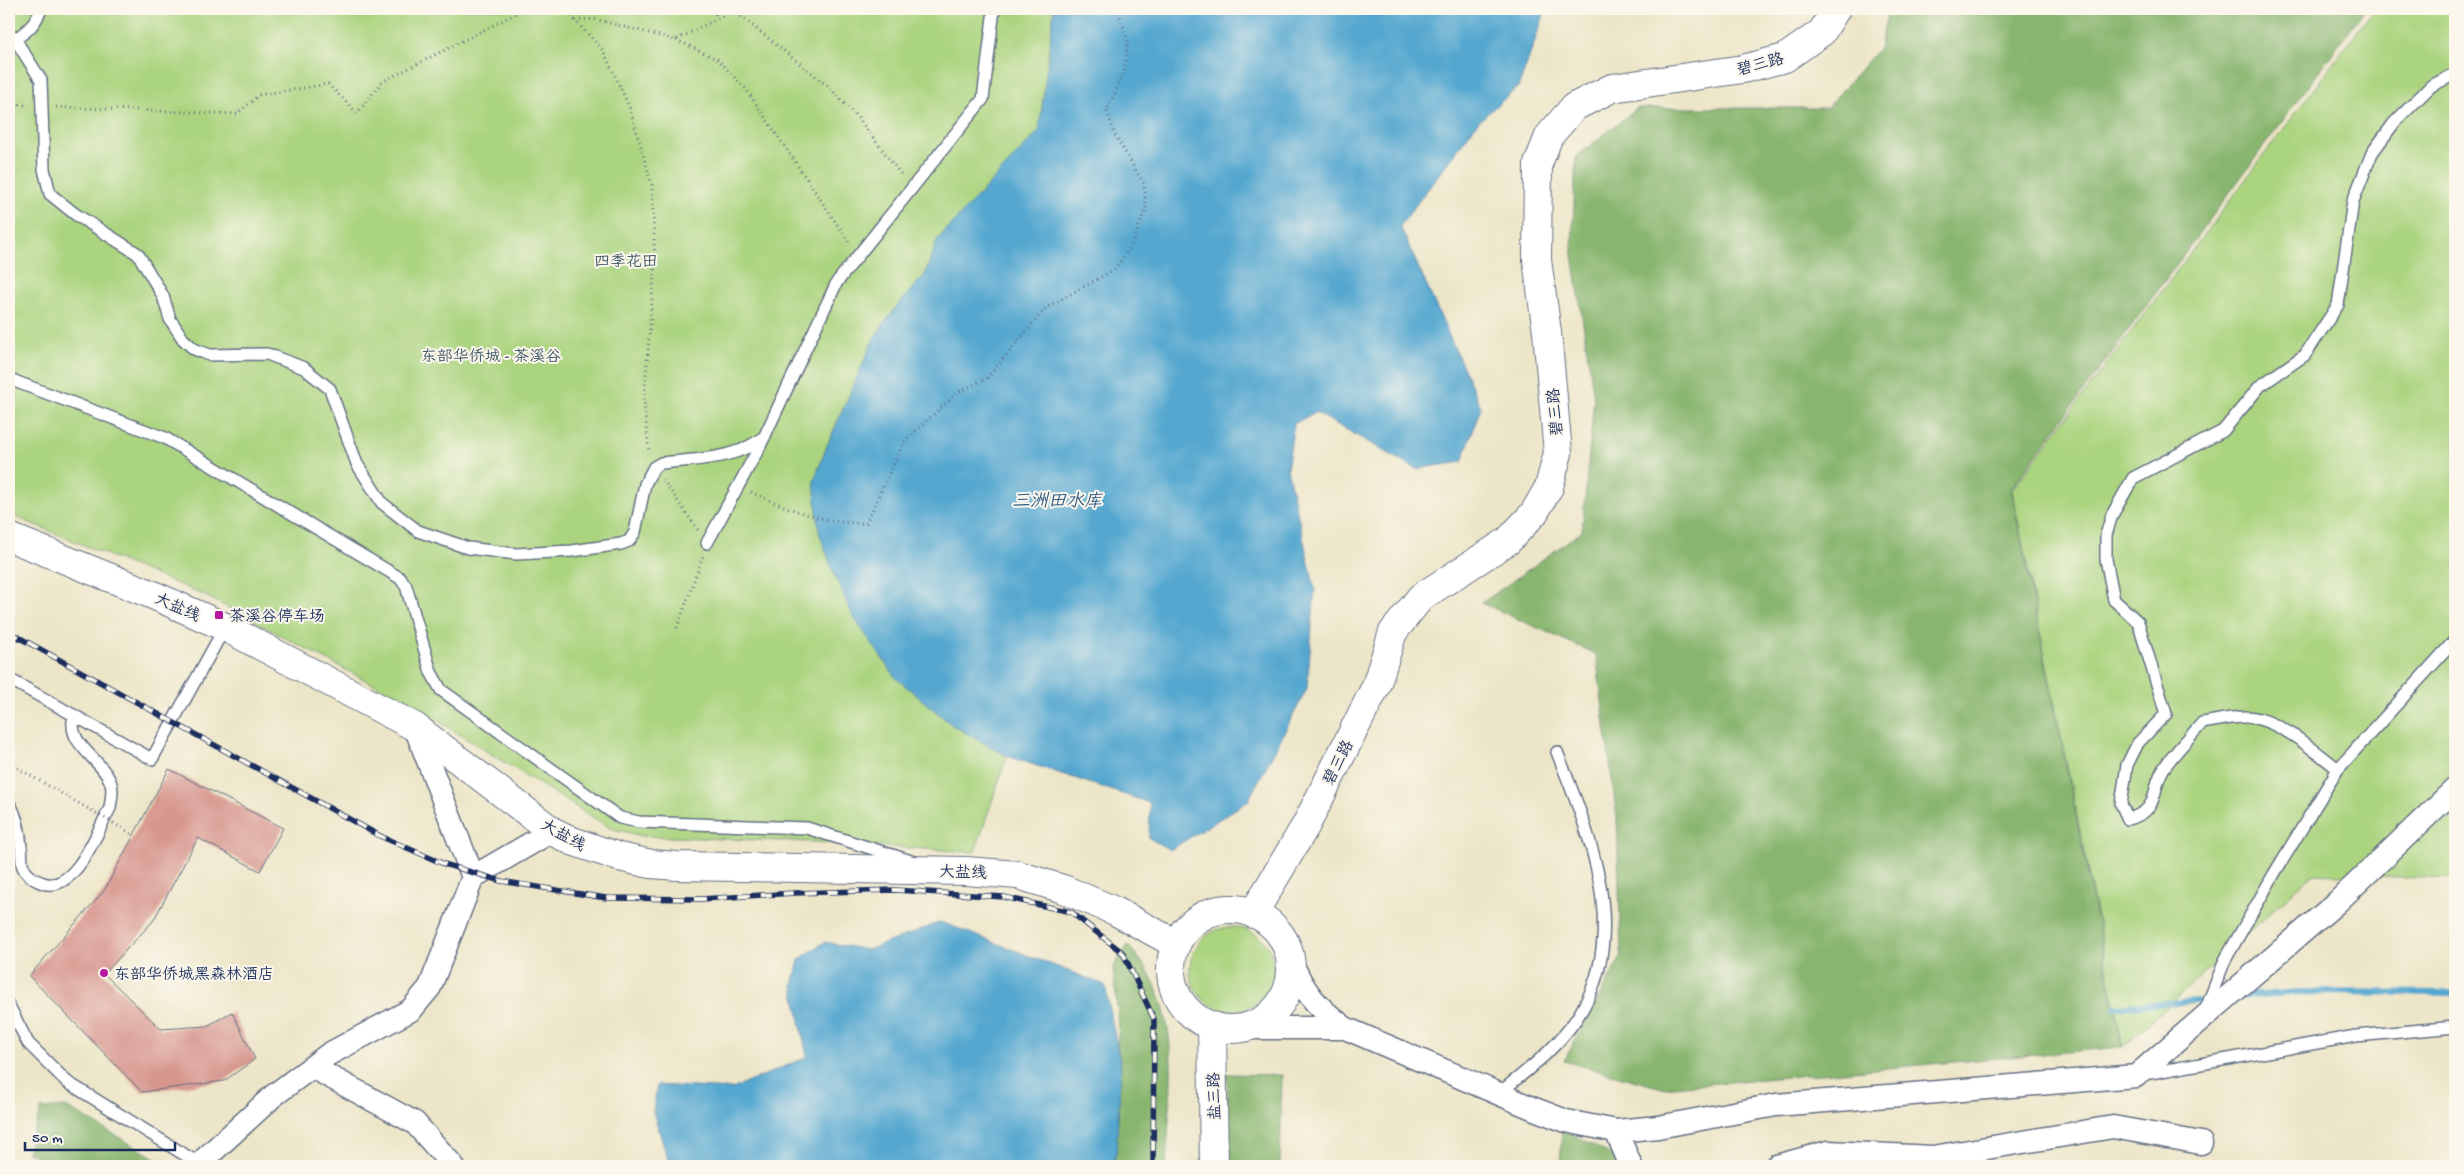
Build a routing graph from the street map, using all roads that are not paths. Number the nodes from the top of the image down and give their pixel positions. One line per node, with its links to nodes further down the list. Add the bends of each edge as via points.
1 (41, 9): 6 (lane, via 28,30 15,39 41,80 44,168 50,194 138,254 163,296 170,319 194,349 209,355 267,354 304,368 330,389 362,472 382,502 418,531 468,548 516,554 621,544 629,541 635,532 645,484 654,467 661,463 733,453 754,445)
2 (994, 9): 6 (lane, via 983,99 837,282)
3 (1836, 9): 21 (main road, 碧三路, via 1822,32 1785,58 1743,69 1612,88 1574,107 1549,136 1538,164 1537,260 1558,453 1549,487 1534,514 1508,541 1421,597 1393,632 1376,686 1306,825)
4 (2455, 74): 15 (lane, via 2431,86 2394,123 2372,153 2353,201 2338,305 2305,355 2260,386 2223,431 2133,478 2112,515 2106,535 2108,576 2114,600 2138,622 2166,714 2138,743 2128,765 2121,804 2128,819 2140,816 2152,805 2164,767 2202,723 2246,717 2280,727)
5 (9, 379): 19 (lane, via 165,438 400,578 406,586 431,672 441,690 620,818 639,822 807,828)
6 (765, 436): 8 (lane)
7 (9, 537): 9 (main road, 大盐线)
8 (707, 543)
9 (225, 627): 12 (lane, via 152,760); 13 (main road, 大盐线)
10 (2455, 640): 15 (lane)
11 (9, 678): 12 (lane)
12 (74, 715): 17 (lane, via 72,731 111,782 112,796 110,808 73,875 62,882 47,885 27,874 18,825)
13 (415, 727): 18 (main road, 大盐线); 20 (street)
14 (1557, 752): 32 (lane, via 1594,851 1603,912 1602,949 1595,982 1584,1008 1569,1029)
15 (2338, 769): 25 (lane, via 2225,960)
16 (2455, 789): 25 (street, via 2334,904)
17 (9, 803)
18 (552, 831): 19 (main road, 大盐线, via 595,851 651,864); 20 (street)
19 (941, 870): 22 (main road, 大盐线, via 994,872 1040,880 1115,911)
20 (473, 877): 30 (street, via 430,987 411,1010 328,1054)
21 (1253, 914): 22 (main road, via 1239,910 1209,914 1195,921); 23 (main road, via 1277,931)
22 (1176, 944): 26 (main road, via 1170,972 1176,993 1188,1012)
23 (1290, 958): 28 (main road, via 1291,973 1282,1001 1272,1014); 29 (street, via 1307,994 1323,1012)
24 (9, 1006): 35 (lane, via 28,1043 66,1082)
25 (2201, 1020): 31 (street)
26 (1212, 1027): 28 (main road); 37 (main road, 盐三路)
27 (2455, 1027): 31 (lane, via 2356,1036)
28 (1244, 1028): 29 (street)
29 (1345, 1028): 32 (street)
30 (312, 1067): 35 (street, via 273,1096); 36 (street, via 415,1123)
31 (2136, 1076): 33 (street, via 1776,1105 1658,1127)
32 (1498, 1094): 33 (street, via 1566,1121)
33 (1616, 1131): 38 (street)
34 (2201, 1143): 39 (street, via 2113,1127 1933,1157 1828,1152)
35 (197, 1165)
36 (453, 1166)
37 (1214, 1166)
38 (1631, 1166)
39 (1776, 1166)

